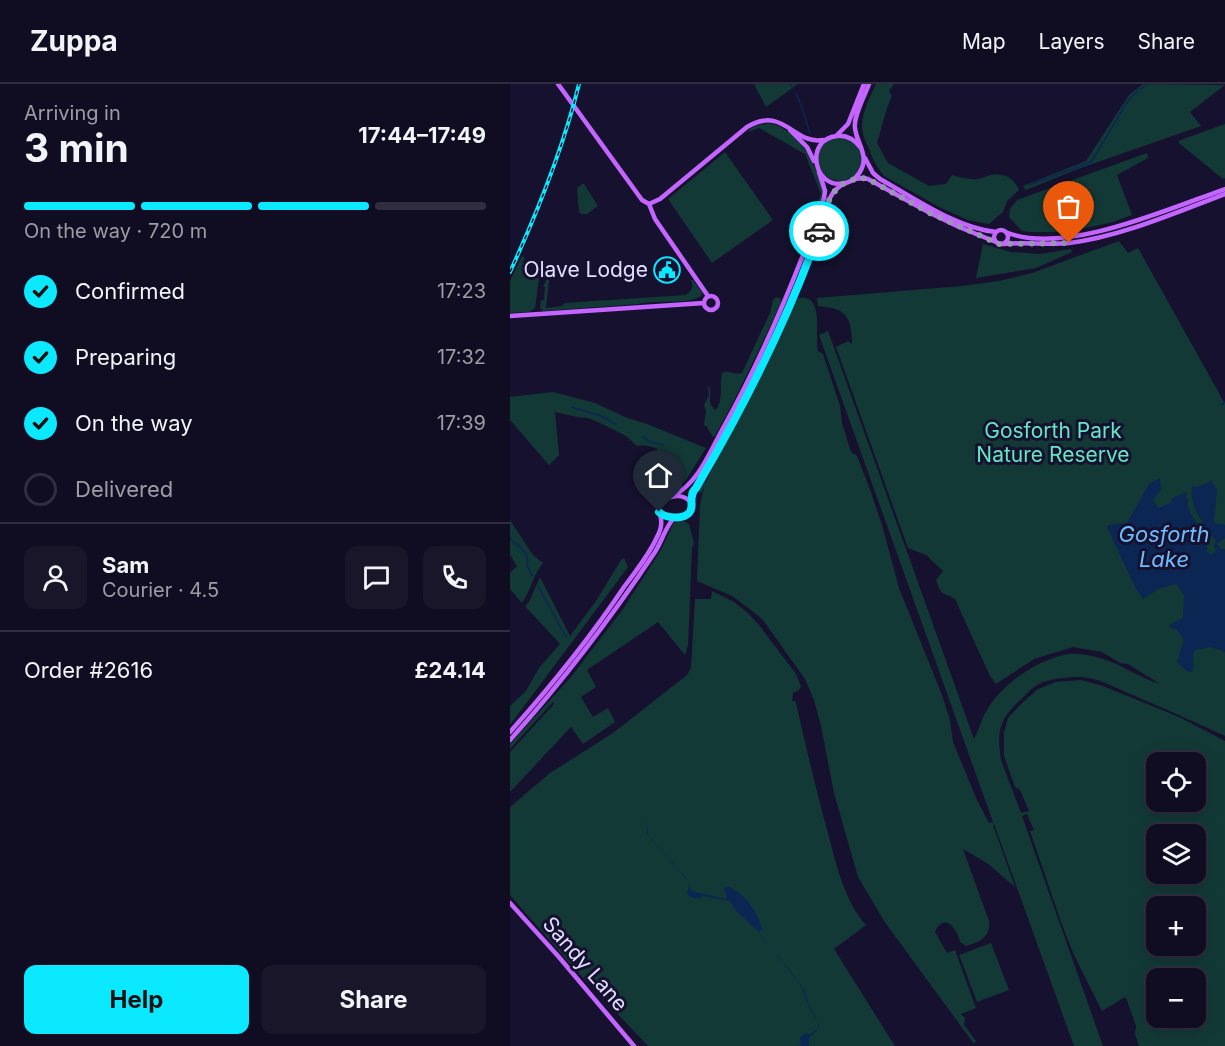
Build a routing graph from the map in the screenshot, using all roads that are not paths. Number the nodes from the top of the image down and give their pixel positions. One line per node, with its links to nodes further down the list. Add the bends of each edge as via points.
1 (558, 84): 14 (main road, via 642,200)
2 (864, 84): 5 (main road, via 848,124)
3 (869, 84): 7 (main road, via 854,125)
4 (782, 124): 6 (main road, via 812,140); 9 (main road, via 807,147); 14 (main road, via 765,120 747,127)
5 (836, 136): 6 (main road); 7 (main road, via 850,138)
6 (826, 140): 9 (main road, via 817,151)
7 (861, 147): 8 (main road)
8 (863, 155): 10 (main road, via 861,171); 15 (main road, via 880,179 961,222)
9 (818, 169): 11 (main road, via 828,180); 22 (main road, via 824,198 772,329 696,475)
10 (852, 180): 11 (main road); 17 (main road, via 868,179 930,213)
11 (844, 183): 23 (main road, via 830,198 806,265 752,387 692,493)
12 (1225, 189): 16 (main road, via 1083,235 1030,238)
13 (1225, 194): 18 (main road, via 1095,238 1054,244)
14 (650, 204): 19 (main road, via 655,219)
15 (996, 232): 16 (main road); 17 (main road)
16 (1008, 233): 18 (main road)
17 (996, 242): 18 (main road)
18 (1004, 244)
19 (708, 296): 20 (main road); 20 (main road, via 716,297 717,307 709,310)
20 (704, 303): 21 (main road)
21 (510, 316)
22 (674, 496): 23 (main road, via 684,496); 24 (main road, via 660,502)
23 (691, 503): 25 (main road, via 688,514)
24 (660, 514): 25 (main road); 26 (main road, via 660,532 653,546 599,623)
25 (677, 517): 27 (main road, via 590,645)
26 (510, 732)
27 (510, 740)
28 (510, 903): 29 (main road, Sandy Lane)
29 (634, 1046)

